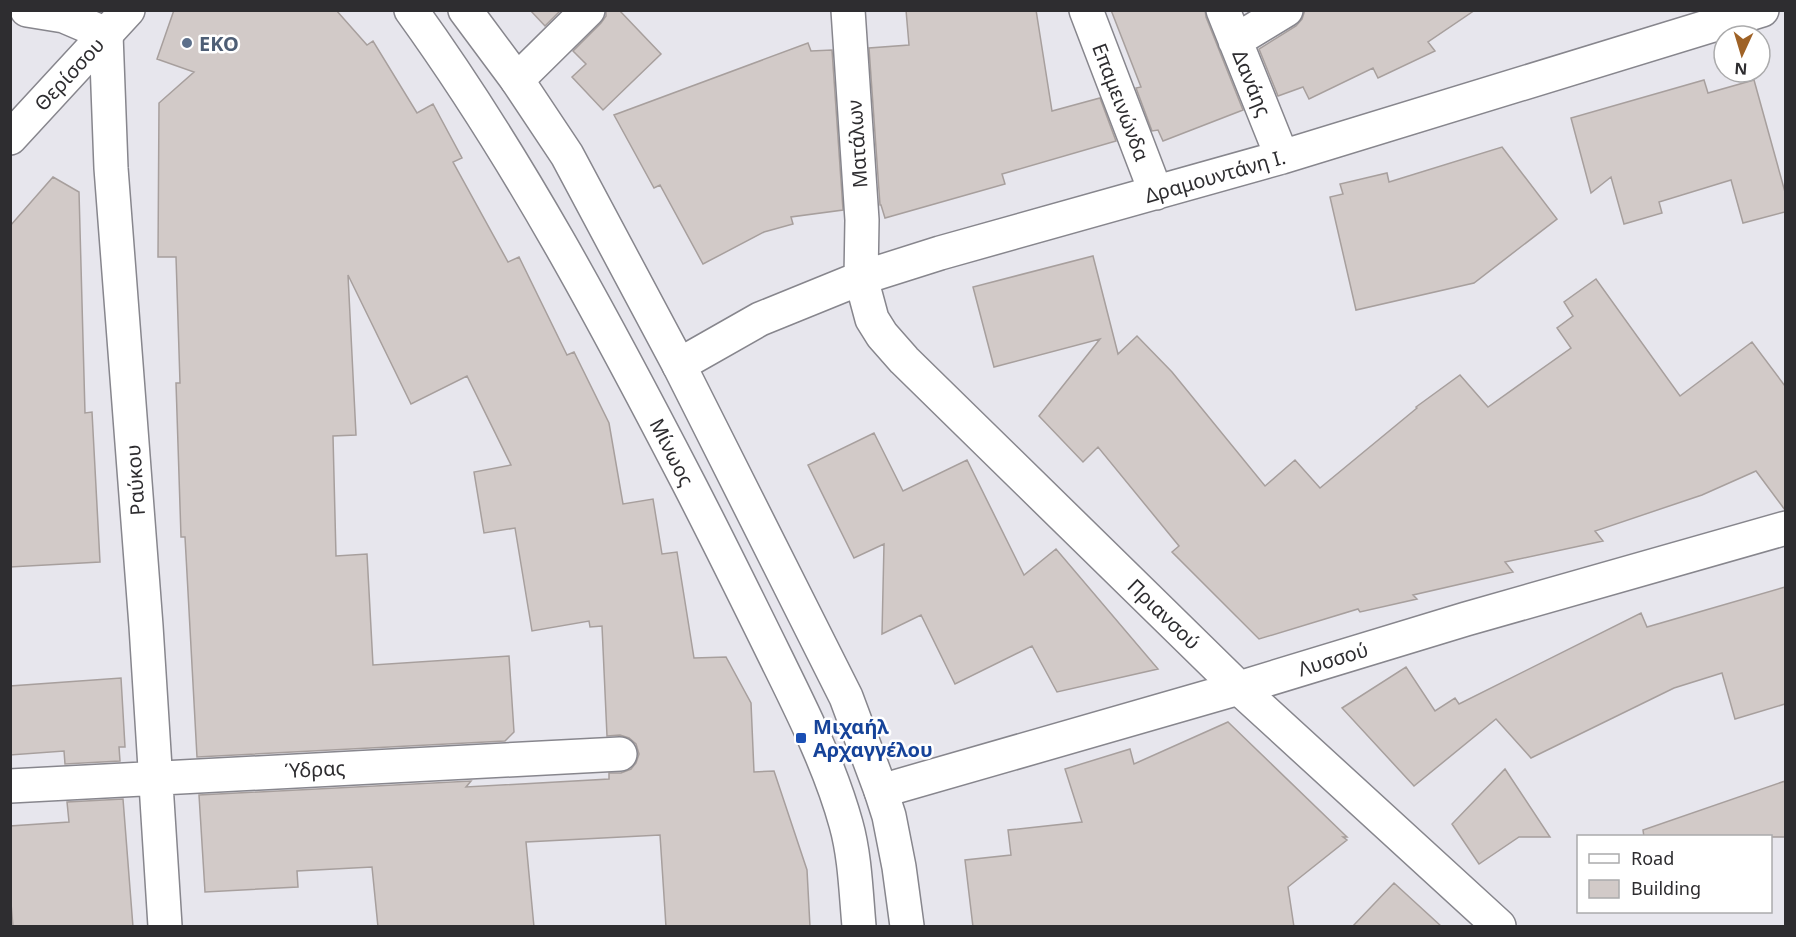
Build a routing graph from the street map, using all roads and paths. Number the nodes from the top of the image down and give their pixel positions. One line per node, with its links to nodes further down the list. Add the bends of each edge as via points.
1 (27, 10): 11 (street)
2 (128, 10): 12 (street, Θερίσσου)
3 (411, 10): 27 (street, Μίνωος, via 510,159 579,280 656,421 788,683 845,819)
4 (465, 10): 14 (street)
5 (588, 10): 14 (street)
6 (848, 10): 18 (street, Ματάλων, via 862,220)
7 (1086, 10): 17 (street, Επαμεινώνδα)
8 (1223, 10): 13 (street, Δανάης)
9 (1286, 10): 13 (street)
10 (1762, 10): 16 (street, Δραμουντάνη Ι.)
11 (63, 13): 12 (street)
12 (106, 34): 15 (street, Θερίσσου); 23 (street, Ραύκου, via 111,168)
13 (1235, 41): 16 (street, Δανάης)
14 (517, 80): 19 (street, via 567,155)
15 (10, 138)
16 (1282, 157): 17 (street, Δραμουντάνη Ι.)
17 (1156, 194): 18 (street, Δραμουντάνη Ι.)
18 (861, 278): 19 (street, Δραμουντάνη Ι., via 760,319); 21 (street, Πριανσού, via 872,319 904,360)
19 (679, 365): 25 (street, via 846,697)
20 (1785, 528): 21 (street, Λυσσού)
21 (1239, 688): 25 (street, Λυσσού); 29 (street, Πριανσού)
22 (620, 754): 23 (street, Ύδρας)
23 (155, 777): 24 (street, Ύδρας); 26 (street, Ραύκου)
24 (10, 786)
25 (881, 791): 28 (street, via 894,839)
26 (165, 927)
27 (859, 927)
28 (907, 927)
29 (1499, 927)

